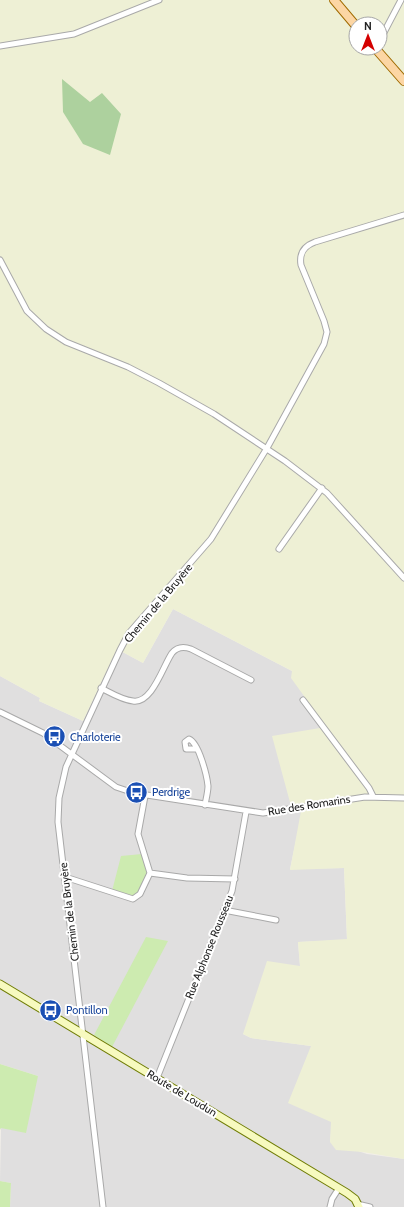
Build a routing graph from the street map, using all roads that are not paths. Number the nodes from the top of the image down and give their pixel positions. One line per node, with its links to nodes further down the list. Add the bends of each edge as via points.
1 (159, 0): 6 (street, via 74,34)
2 (334, 0): 4 (main road)
3 (401, 0): 5 (street)
4 (348, 17)
5 (388, 25)
6 (0, 46)
7 (383, 56): 8 (main road)
8 (404, 81)
9 (404, 215): 11 (street, Chemin de la Bruyère, via 310,244 301,253 301,265 324,320 326,338)
10 (0, 260): 11 (street, via 27,311 46,329 66,342 159,383 214,414)
11 (266, 448): 12 (street); 16 (street, Chemin de la Bruyère, via 211,539 129,634)
12 (322, 488): 13 (street); 14 (street)
13 (279, 549)
14 (404, 578)
15 (250, 680): 16 (street, via 191,648 183,647 172,653 149,694 142,700 127,700)
16 (101, 688): 20 (street, Chemin de la Bruyère)
17 (303, 700): 22 (street)
18 (0, 712): 20 (street, Rue des Romarins, via 43,733)
19 (197, 749): 24 (street, via 207,778)
20 (72, 753): 21 (street, Rue des Romarins, via 116,787); 27 (street, Chemin de la Bruyère, via 62,781 58,811)
21 (145, 796): 24 (street, Rue des Romarins); 26 (street, via 138,834)
22 (373, 796): 23 (street, Rue des Romarins); 25 (street, Rue des Romarins, via 272,812)
23 (404, 798)
24 (205, 805): 25 (street, Rue des Romarins)
25 (246, 812): 28 (street, Rue Alphonse Rousseau)
26 (150, 873): 27 (street, via 140,894 133,899); 28 (street, via 187,878)
27 (65, 877): 32 (street, Chemin de la Bruyère)
28 (235, 879): 29 (street, Rue Alphonse Rousseau)
29 (224, 910): 30 (street); 33 (street, Rue Alphonse Rousseau)
30 (276, 920)
31 (0, 984): 32 (main road, Route de Loudun)
32 (83, 1033): 33 (main road, Route de Loudun); 36 (street, Chemin de la Bruyère)
33 (157, 1078): 34 (main road, Route de Loudun)
34 (339, 1188): 35 (main road, Route de Loudun, via 351,1196); 37 (street)
35 (358, 1206): 38 (street)
36 (103, 1207)
37 (330, 1207)
38 (370, 1207)

